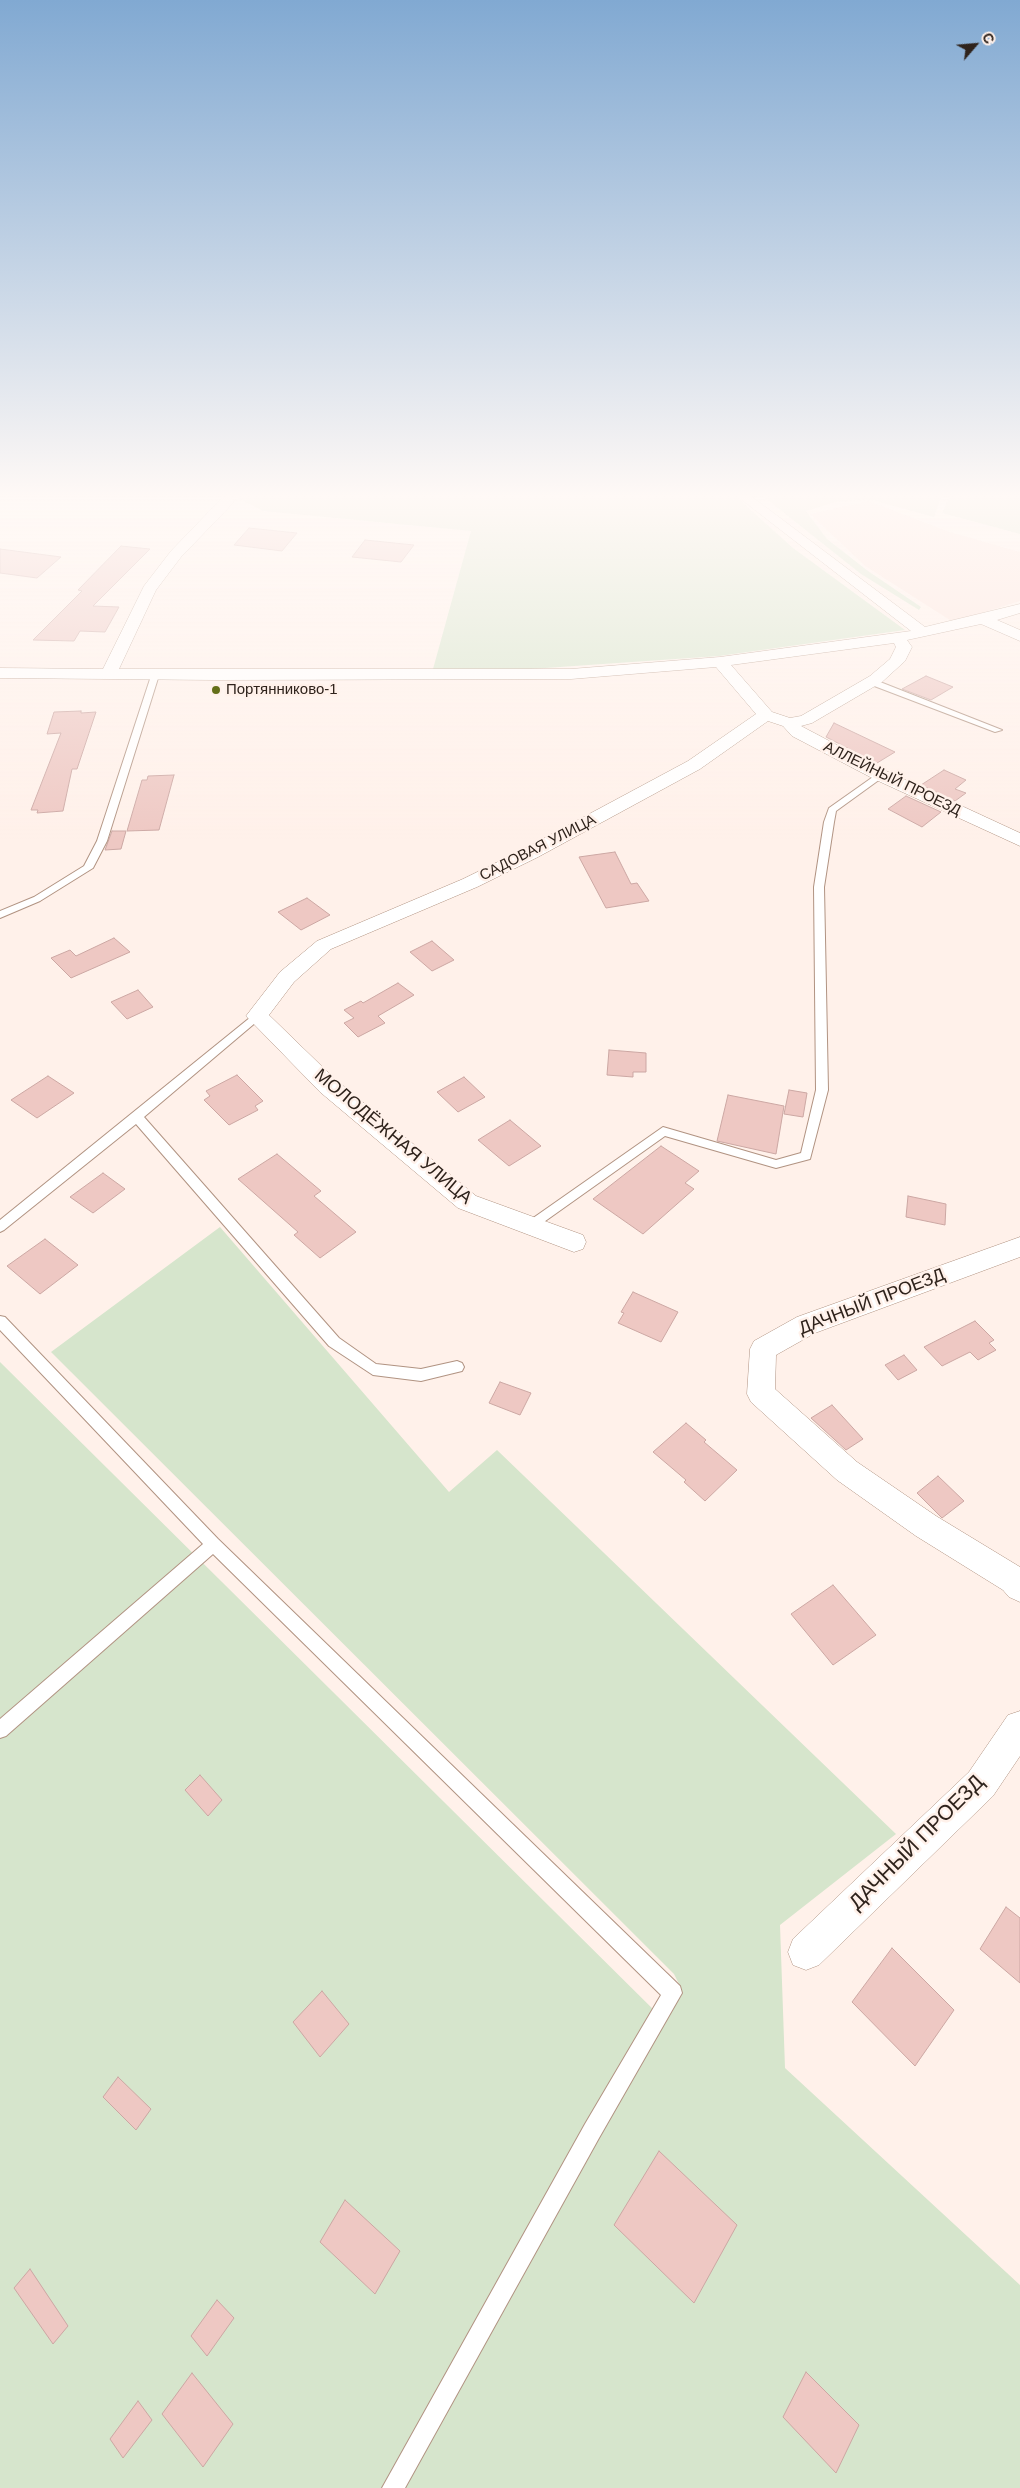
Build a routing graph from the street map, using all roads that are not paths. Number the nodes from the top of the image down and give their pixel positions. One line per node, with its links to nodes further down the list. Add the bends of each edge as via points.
1 (139, 609): 10 (street)
2 (891, 609): 5 (street)
3 (1016, 609): 4 (street)
4 (983, 619): 5 (street); 6 (street)
5 (923, 634): 7 (street)
6 (1020, 636)
7 (898, 638): 8 (street); 12 (street, via 904,647 897,661)
8 (720, 662): 11 (street, via 571,674); 13 (street)
9 (0, 673): 10 (street)
10 (109, 674): 11 (street)
11 (155, 675): 18 (lane, via 102,841 88,868 37,899)
12 (872, 682): 14 (street, via 806,720); 15 (lane)
13 (766, 715): 14 (street, АЛЛЕЙНЫЙ ПРОЕЗД); 19 (street, САДОВАЯ УЛИЦА, via 694,765 531,853 470,883 324,945 287,976)
14 (789, 723): 16 (street, АЛЛЕЙНЫЙ ПРОЕЗД, via 798,732)
15 (998, 730)
16 (880, 775): 17 (street, АЛЛЕЙНЫЙ ПРОЕЗД); 21 (lane, via 832,810 829,822 819,887 822,1090 806,1156 776,1164 663,1131)
17 (1020, 840)
18 (0, 915)
19 (257, 1016): 20 (lane); 21 (street, МОЛОДЁЖНАЯ УЛИЦА, via 328,1086 468,1202)
20 (137, 1117): 22 (lane); 26 (lane, via 334,1342 373,1370 421,1375)
21 (530, 1226): 23 (street, МОЛОДЁЖНАЯ УЛИЦА)
22 (0, 1227)
23 (574, 1242)
24 (1020, 1247): 28 (street, ДАЧНЫЙ ПРОЕЗД, via 797,1330 764,1349 760,1394 847,1471)
25 (0, 1321): 27 (lane)
26 (457, 1366)
27 (213, 1544): 30 (lane); 32 (lane, via 673,1993 592,2131)
28 (1020, 1587)
29 (1020, 1726): 31 (street, ДАЧНЫЙ ПРОЕЗД, via 981,1784)
30 (0, 1730)
31 (806, 1952)
32 (394, 2488)

